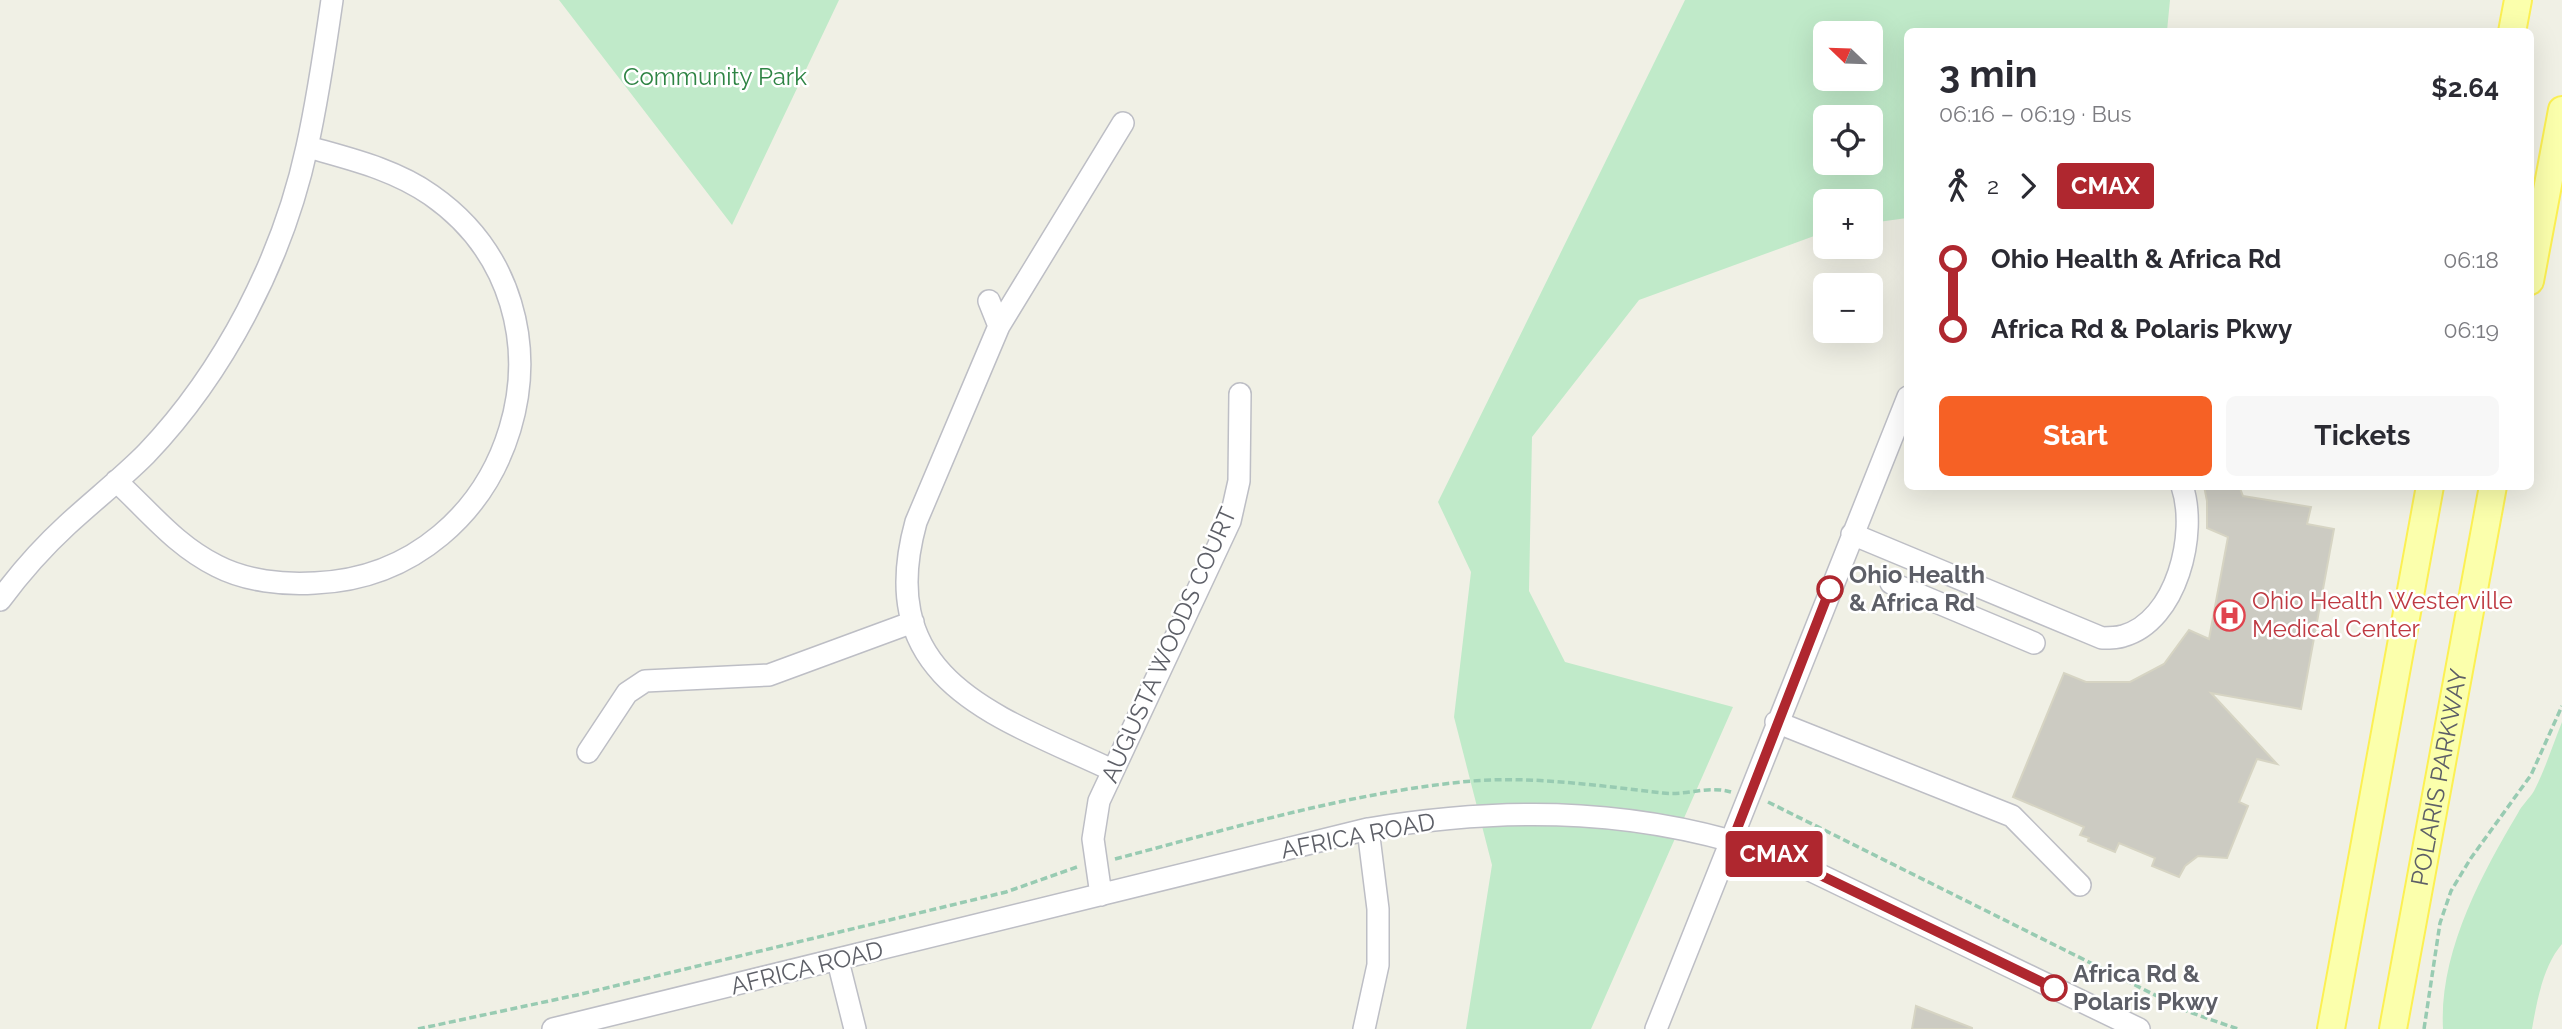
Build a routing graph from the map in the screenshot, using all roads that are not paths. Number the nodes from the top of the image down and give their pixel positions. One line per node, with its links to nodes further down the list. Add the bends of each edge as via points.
1 (332, 0): 6 (street)
2 (2518, 0): 3 (main road)
3 (2513, 28)
4 (2562, 110): 7 (main road)
5 (1124, 123): 9 (street)
6 (307, 147): 12 (street, via 276,245 238,328 180,414); 12 (street, via 365,163 420,188 458,218 489,257 512,310 520,377 515,415 489,480 457,522 409,558 342,581 291,584 218,566 175,540)
7 (2534, 260)
8 (989, 301): 9 (street)
9 (999, 326): 20 (street, via 916,522 906,574)
10 (1240, 394): 25 (street, AUGUSTA WOODS COURT, via 1239,481 1230,521)
11 (1904, 407): 16 (street)
12 (116, 481): 19 (street, via 37,553)
13 (2183, 490): 18 (street, via 2189,536 2164,606 2151,621 2124,636 2102,638)
14 (2429, 490): 36 (main road)
15 (2492, 490): 37 (main road, POLARIS PARKWAY)
16 (1852, 534): 18 (street); 23 (street)
17 (1891, 583): 21 (street)
18 (1997, 594): 21 (street)
19 (0, 600)
20 (913, 622): 24 (street, via 769,675 645,681 627,694); 25 (street, via 930,659 962,695 984,710)
21 (1985, 622): 22 (street)
22 (2034, 643)
23 (1776, 722): 27 (street); 28 (street, via 2012,816)
24 (588, 752)
25 (1112, 770): 29 (street, AUGUSTA WOODS COURT, via 1094,821)
26 (1368, 829): 27 (street, AFRICA ROAD, via 1418,820 1559,814 1656,822); 29 (street, AFRICA ROAD); 33 (street, via 1378,909 1378,965)
27 (1733, 839): 34 (street); 35 (street, AFRICA ROAD, via 1787,859)
28 (2080, 885)
29 (1101, 895): 30 (street, AFRICA ROAD)
30 (838, 961): 31 (street, AFRICA ROAD); 32 (street)
31 (553, 1029)
32 (855, 1029)
33 (1364, 1029)
34 (1656, 1029)
35 (2139, 1029)
36 (2331, 1029)
37 (2392, 1029)

